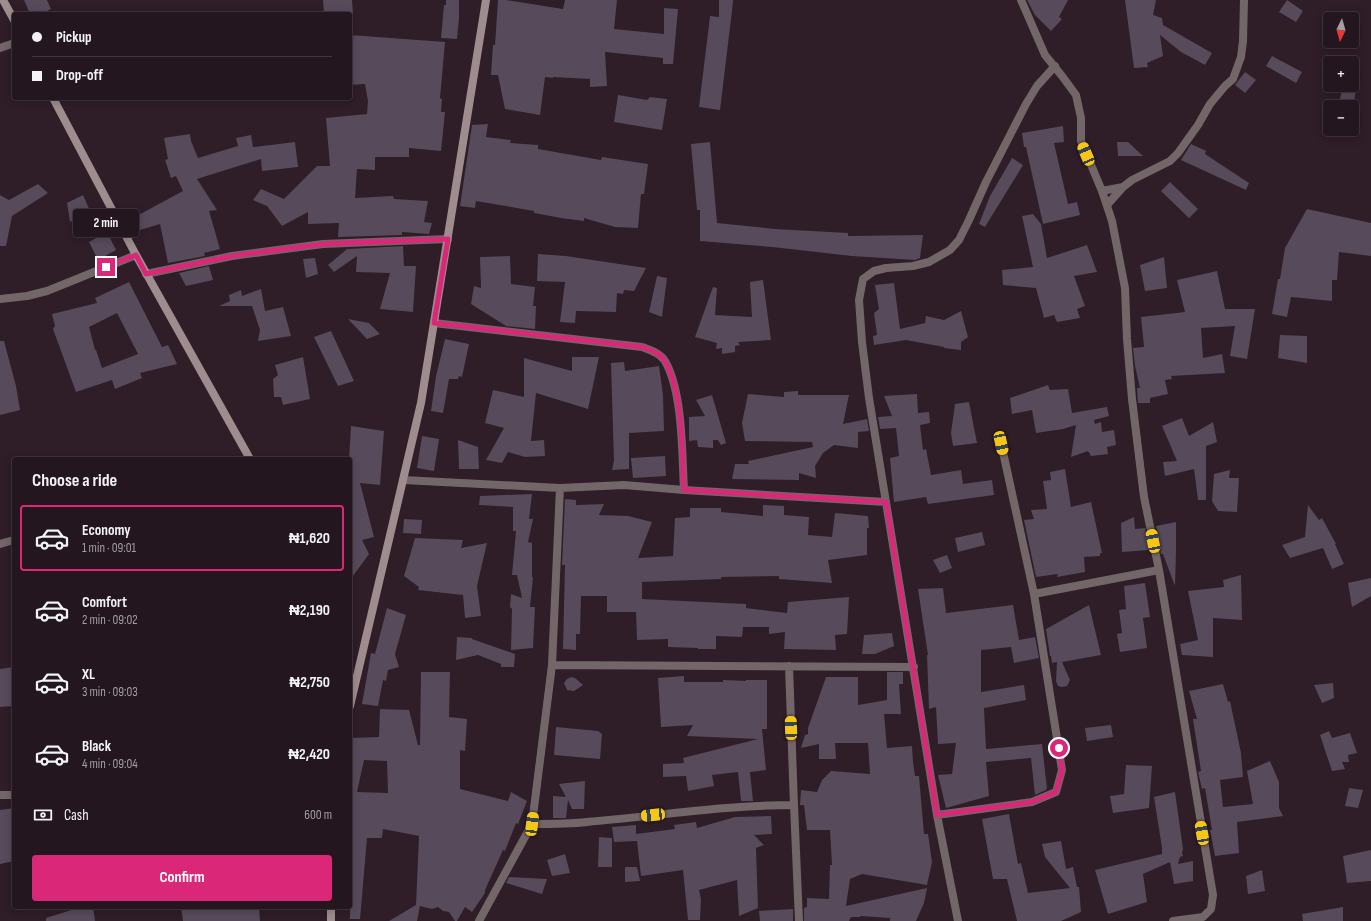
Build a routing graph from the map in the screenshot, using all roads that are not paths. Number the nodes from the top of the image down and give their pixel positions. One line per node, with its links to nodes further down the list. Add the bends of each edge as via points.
1 (3, 0): 5 (street)
2 (486, 0): 13 (street)
3 (1021, 0): 8 (street, via 1045,55)
4 (1244, 0): 10 (street, via 1241,57 1234,79 1210,104 1198,125 1170,161)
5 (12, 16)
6 (12, 44): 7 (street)
7 (0, 48)
8 (1055, 66): 11 (street, via 1076,95 1081,118 1081,141); 23 (street, via 1037,86 1026,104 969,220 950,250 929,262 874,271 863,279 859,300 862,342)
9 (54, 100): 14 (street)
10 (1123, 187): 11 (street); 12 (street)
11 (1102, 191): 12 (street)
12 (1107, 205): 26 (street, via 1125,288 1132,399 1144,497)
13 (448, 239): 15 (street, via 323,244 232,256); 17 (street)
14 (136, 255): 15 (street); 16 (street, via 47,291)
15 (146, 274): 19 (street)
16 (0, 299)
17 (434, 323): 20 (street, via 421,403); 22 (street, via 642,347 656,352 664,360 676,393)
18 (1001, 443): 27 (street)
19 (249, 457)
20 (402, 480): 21 (street); 31 (street)
21 (560, 488): 22 (street, via 624,485); 28 (street)
22 (684, 490): 23 (street)
23 (886, 502): 30 (street)
24 (12, 541): 25 (street)
25 (0, 544)
26 (1159, 570): 27 (street); 42 (street, via 1213,895 1211,909 1203,917)
27 (1034, 594): 35 (street, via 1062,770 1056,792 1032,802)
28 (552, 665): 29 (street); 36 (street)
29 (789, 666): 30 (street); 34 (street)
30 (914, 667): 35 (street)
31 (352, 697)
32 (12, 795): 33 (street)
33 (0, 796)
34 (794, 805): 36 (street, via 761,805 586,822); 40 (street)
35 (937, 815): 41 (street)
36 (532, 824): 39 (street)
37 (331, 909): 38 (street)
38 (331, 921)
39 (479, 921)
40 (798, 921)
41 (958, 921)
42 (1173, 921)

